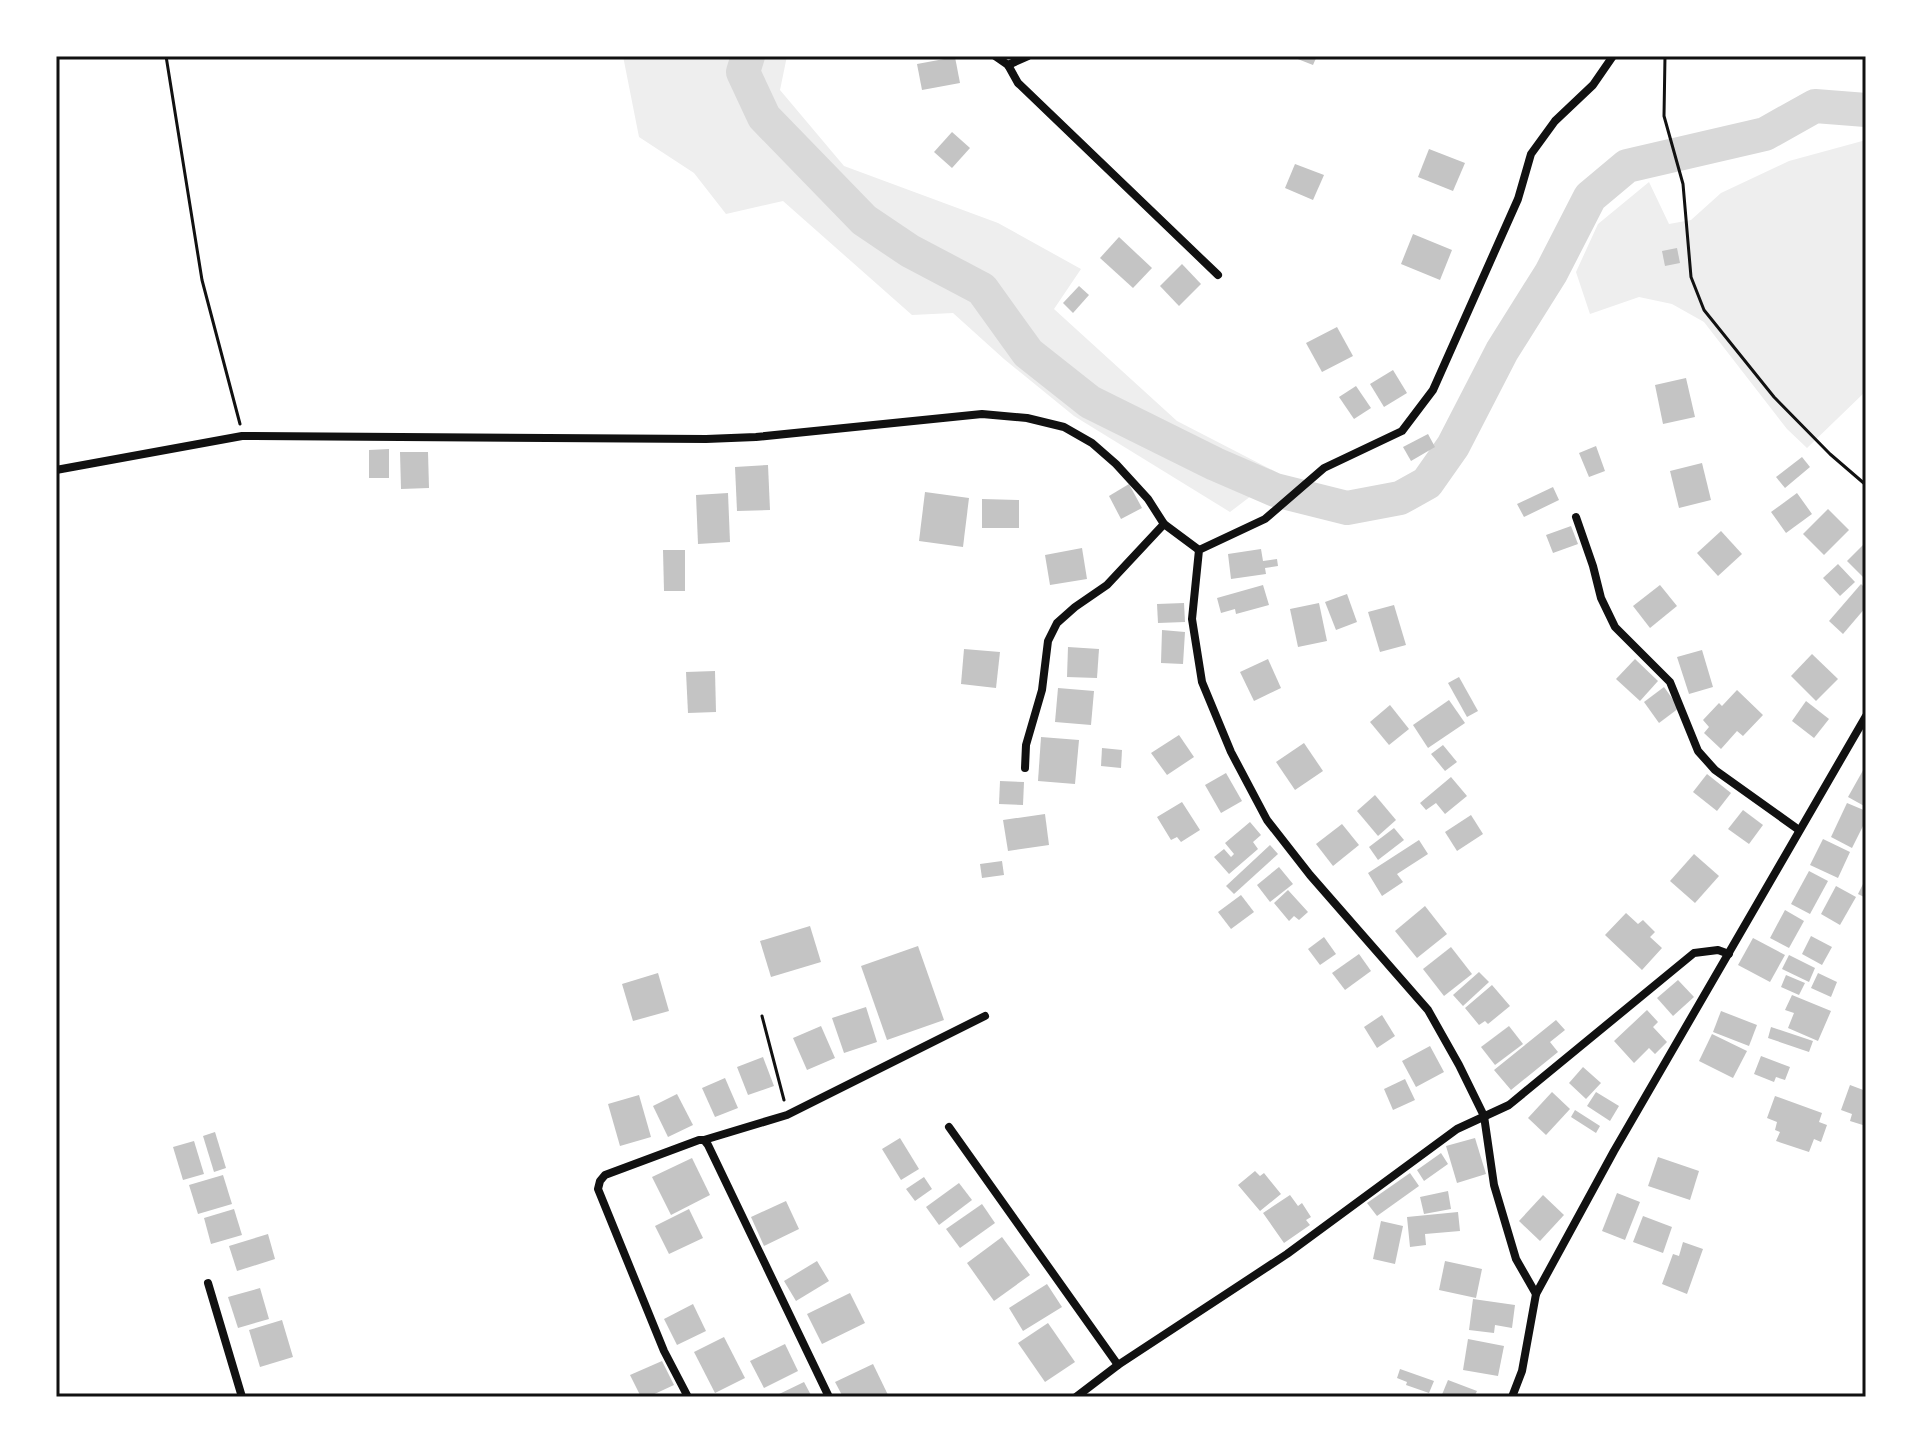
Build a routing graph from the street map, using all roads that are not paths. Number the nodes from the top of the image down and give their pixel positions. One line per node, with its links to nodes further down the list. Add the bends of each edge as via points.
1 (995, 56): 4 (street)
2 (1028, 56): 4 (street)
3 (1613, 56): 9 (street, via 1531,154 1518,199 1433,390 1402,431 1324,468 1265,519)
4 (1008, 65): 5 (street, via 1018,83)
5 (1218, 275)
6 (56, 470): 8 (street, via 242,436 706,439 982,414 1064,427 1092,443 1148,499)
7 (1576, 517): 12 (street, via 1615,627 1670,682 1698,751 1715,770)
8 (1164, 524): 9 (street); 11 (street, via 1107,585 1057,623 1048,641)
9 (1199, 550): 15 (street, via 1192,619 1202,682 1231,752 1267,820 1428,1010)
10 (1866, 716): 12 (street)
11 (1025, 768)
12 (1799, 830): 13 (street)
13 (1729, 954): 15 (street, via 1694,953 1509,1105); 19 (street)
14 (985, 1016): 17 (street, via 787,1115)
15 (1484, 1116): 19 (street, via 1494,1185 1516,1259); 20 (street, via 1457,1129 1287,1254)
16 (949, 1127): 20 (street)
17 (704, 1140): 22 (street, via 605,1175 598,1189); 23 (street)
18 (208, 1283): 21 (street)
19 (1536, 1294): 25 (street)
20 (1118, 1365): 24 (street)
21 (242, 1397)
22 (688, 1397)
23 (829, 1397)
24 (1076, 1397)
25 (1512, 1397)

